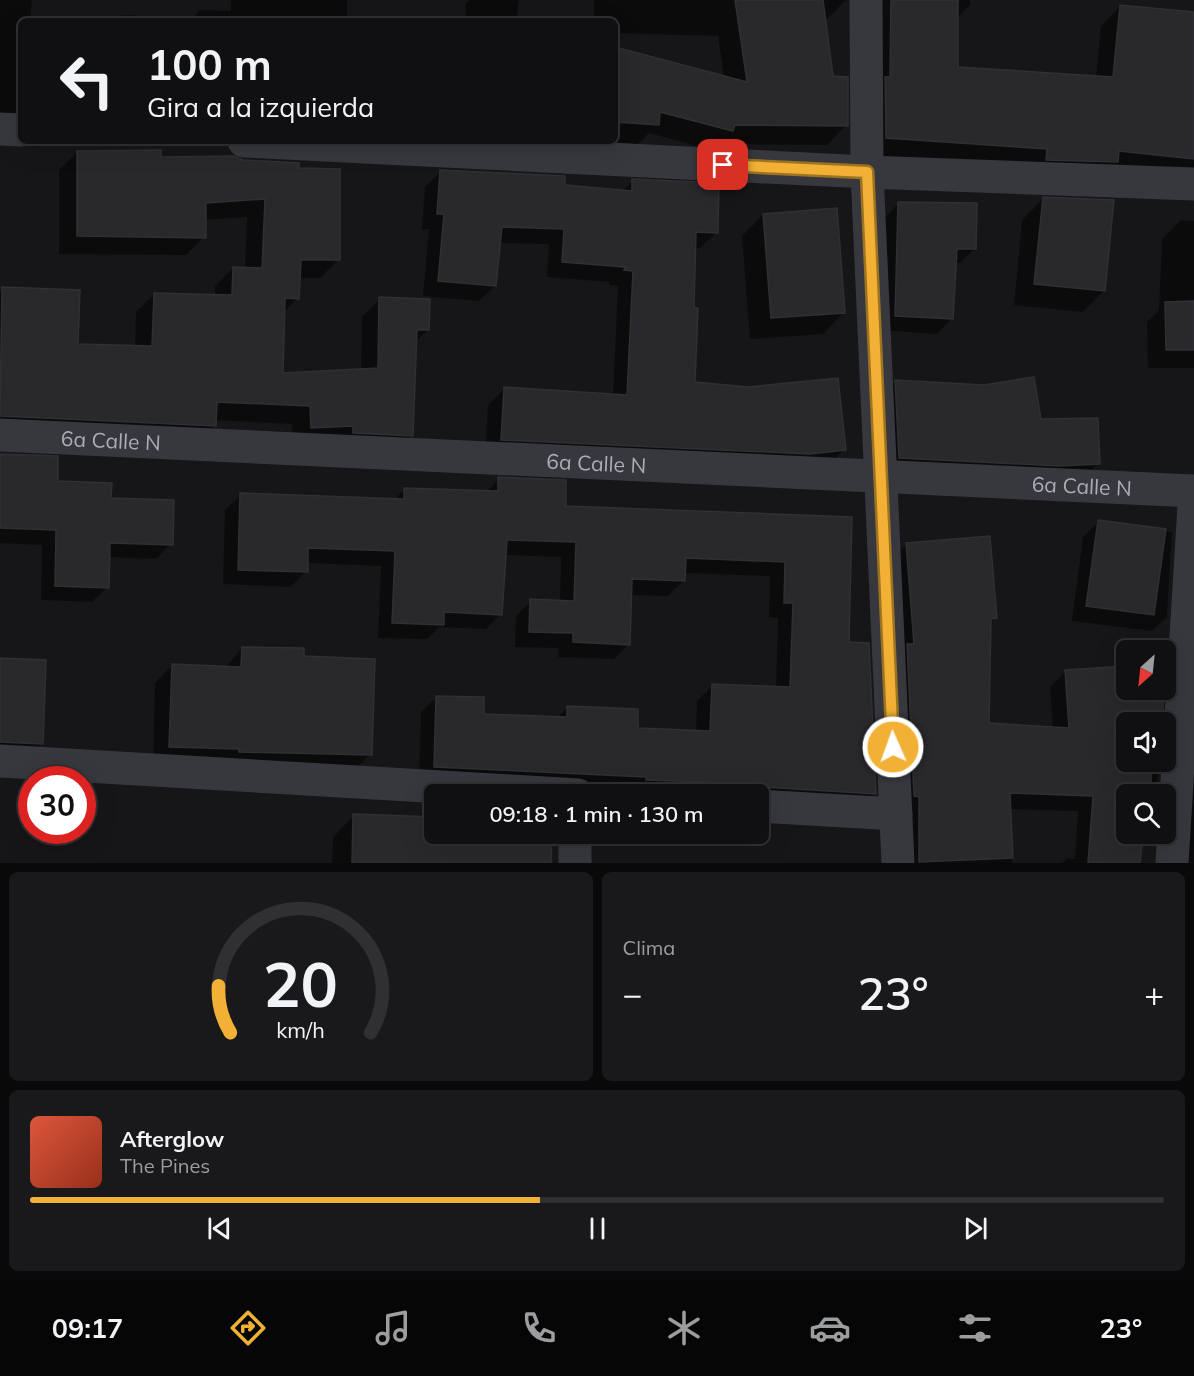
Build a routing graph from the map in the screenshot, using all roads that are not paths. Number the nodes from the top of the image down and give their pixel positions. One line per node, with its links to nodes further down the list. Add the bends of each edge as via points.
1 (866, 0): 5 (street)
2 (0, 129): 3 (street)
3 (18, 130)
4 (304, 144): 5 (street)
5 (867, 172): 6 (street); 8 (street)
6 (1194, 184)
7 (0, 435): 8 (street, 6a Calle N)
8 (882, 476): 9 (street, 6a Calle N); 14 (street)
9 (1194, 491)
10 (1194, 506): 18 (street)
11 (0, 761): 12 (street)
12 (424, 786)
13 (769, 807): 14 (street)
14 (896, 814): 17 (street)
15 (575, 844): 16 (street)
16 (575, 863)
17 (897, 863)
18 (1173, 863)

